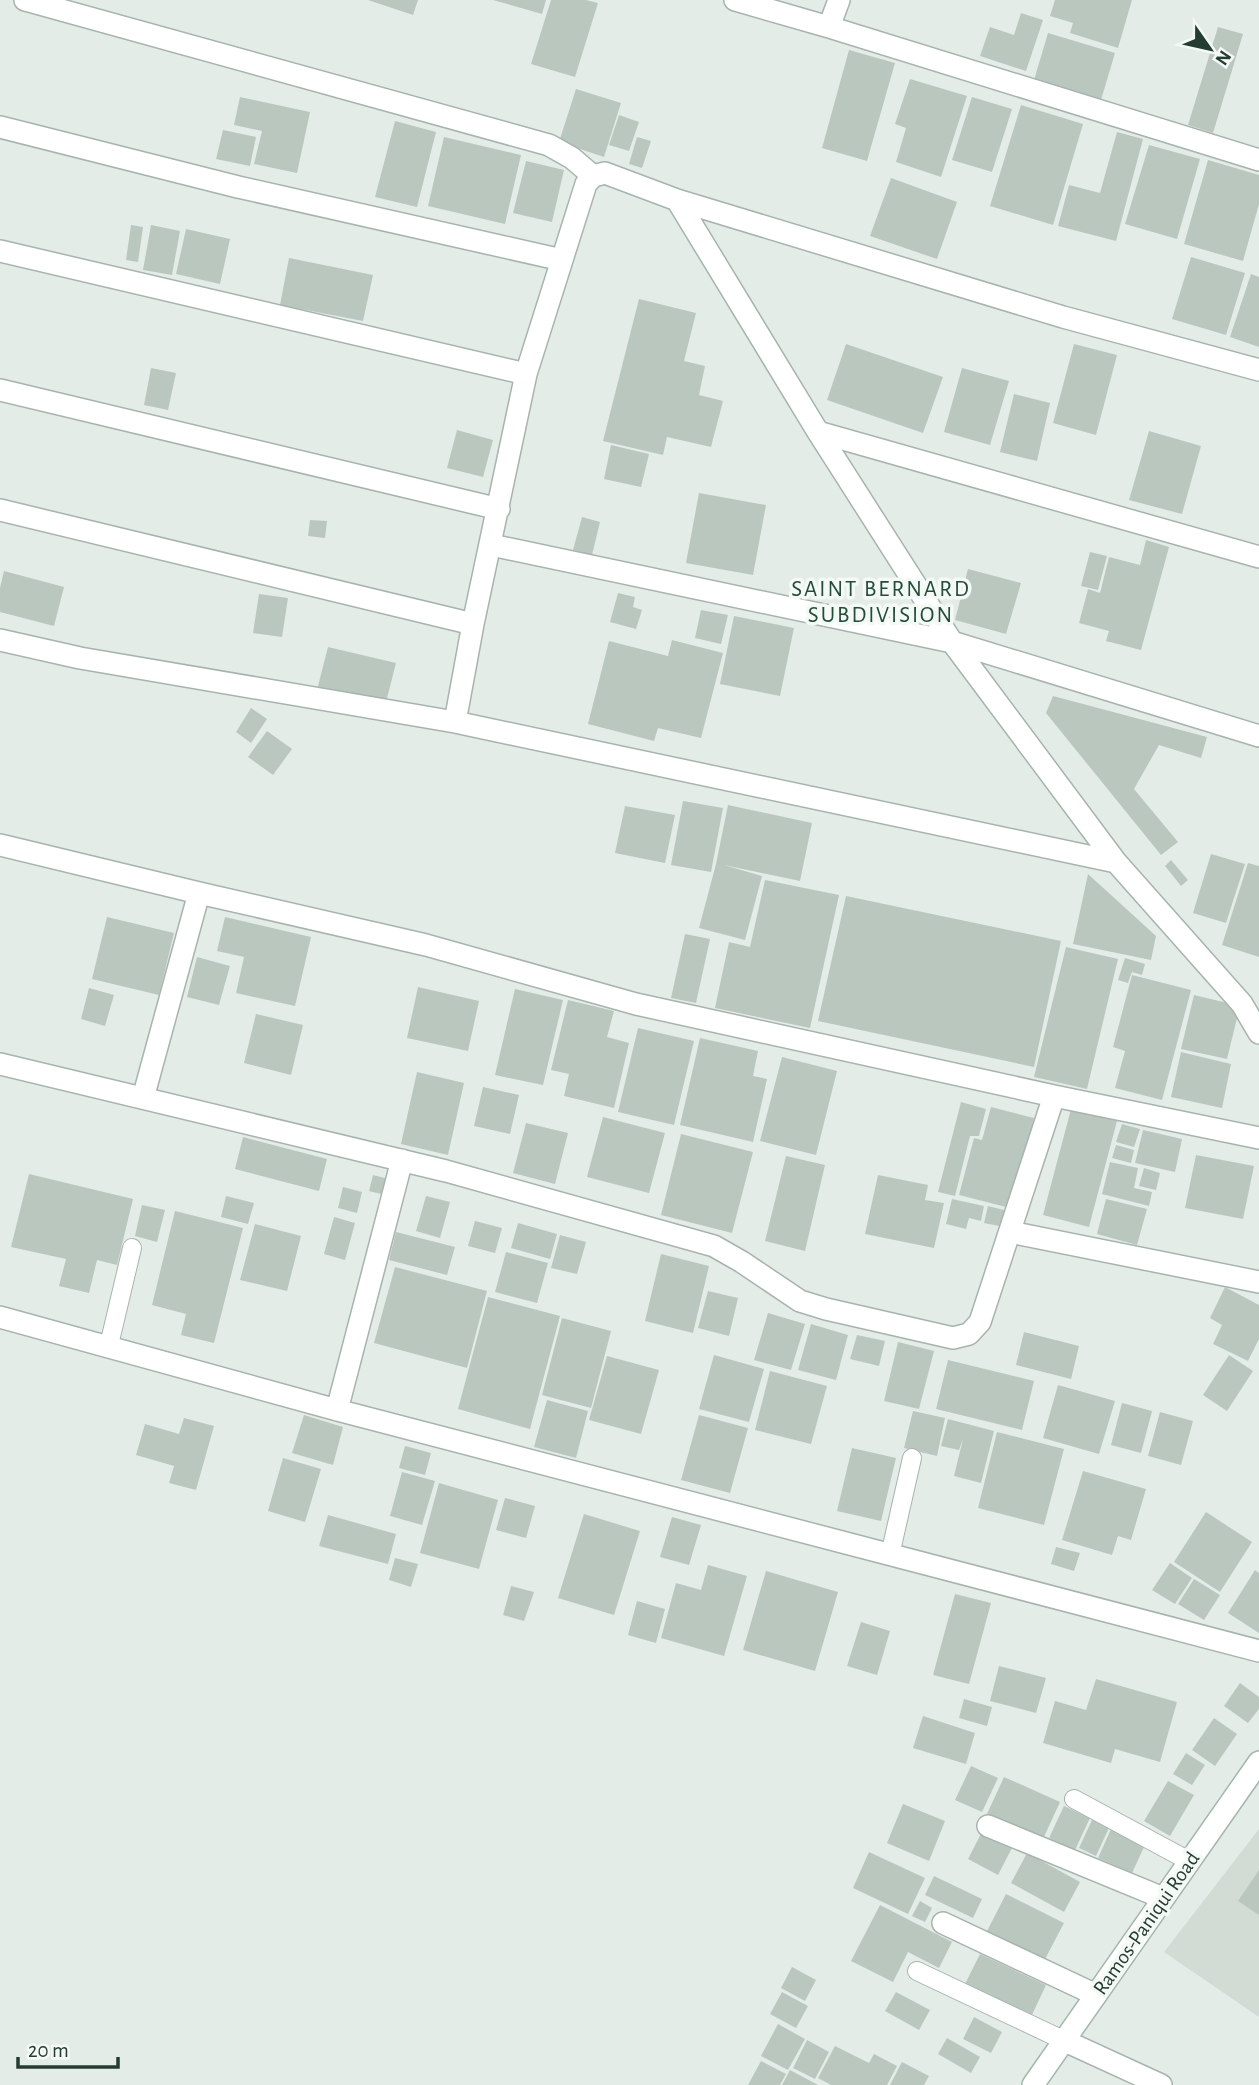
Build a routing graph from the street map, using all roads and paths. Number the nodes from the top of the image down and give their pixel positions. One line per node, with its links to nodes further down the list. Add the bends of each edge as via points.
1 (25, 0): 7 (street, via 549,145)
2 (735, 0): 4 (street)
3 (839, 0): 4 (street)
4 (829, 27): 6 (street)
5 (0, 127): 10 (street, via 238,187)
6 (1259, 160)
7 (593, 176): 8 (street, via 605,173); 10 (street, via 586,184)
8 (677, 200): 11 (street, via 1063,317); 14 (street)
9 (0, 251): 12 (street)
10 (562, 260): 12 (street)
11 (1259, 370)
12 (526, 374): 15 (street)
13 (0, 390): 15 (street)
14 (818, 432): 18 (street); 21 (street)
15 (499, 509): 17 (street)
16 (0, 510): 19 (street)
17 (491, 545): 19 (street); 21 (street)
18 (1259, 557)
19 (473, 624): 22 (street)
20 (0, 640): 22 (street)
21 (952, 642): 23 (street); 25 (street)
22 (454, 722): 25 (street)
23 (1259, 736)
24 (0, 845): 26 (street)
25 (1116, 862): 27 (street, via 1242,1004)
26 (199, 894): 29 (street, via 426,944 636,1004); 30 (street)
27 (1259, 1033)
28 (0, 1064): 30 (street)
29 (1054, 1096): 31 (street); 33 (street)
30 (143, 1098): 32 (street)
31 (1259, 1138)
32 (402, 1160): 33 (street, via 713,1246 800,1301 953,1338 970,1334 980,1322); 38 (street)
33 (1010, 1232): 35 (street)
34 (132, 1248): 37 (lane)
35 (1259, 1282)
36 (0, 1317): 37 (street)
37 (109, 1345): 38 (street)
38 (337, 1410): 40 (street)
39 (912, 1458): 40 (lane)
40 (890, 1555): 41 (street)
41 (1259, 1651)
42 (1259, 1763): 45 (street, Ramos-Paniqui Road)
43 (1074, 1799): 45 (lane)
44 (988, 1826): 46 (street)
45 (1189, 1861): 46 (street, Ramos-Paniqui Road)
46 (1163, 1898): 49 (street, Ramos-Paniqui Road)
47 (943, 1923): 49 (street)
48 (917, 1971): 50 (lane)
49 (1096, 1995): 50 (street, Ramos-Paniqui Road)
50 (1063, 2040): 51 (street, Ramos-Paniqui Road); 52 (street)
51 (1033, 2085)
52 (1161, 2085)

